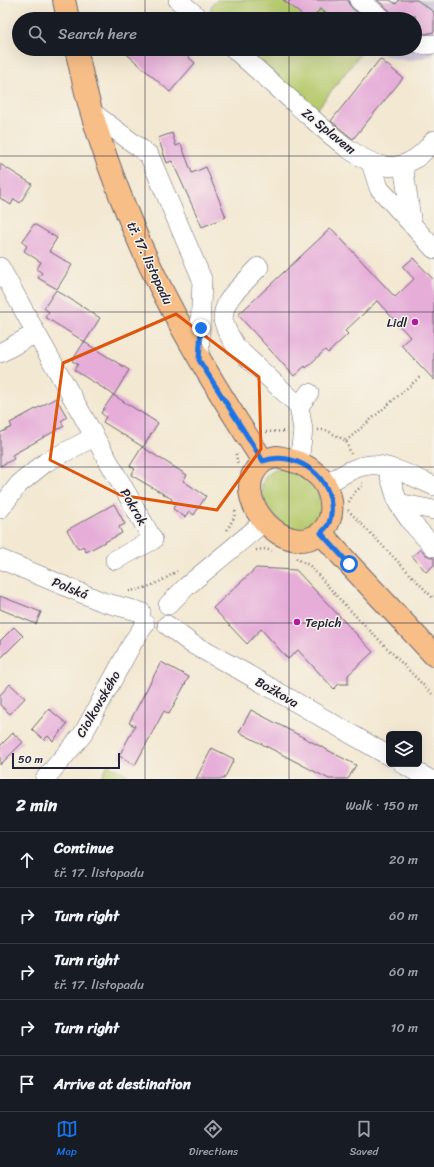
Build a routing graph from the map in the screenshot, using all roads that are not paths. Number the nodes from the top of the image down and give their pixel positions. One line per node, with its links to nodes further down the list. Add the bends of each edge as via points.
1 (64, 0): 4 (main road)
2 (178, 0): 5 (street)
3 (358, 0): 6 (street)
4 (67, 12)
5 (192, 12)
6 (374, 12)
7 (422, 44): 8 (street)
8 (434, 44)
9 (78, 56): 11 (main road, tř. 17. listopadu)
10 (242, 56): 13 (street, Za Splavem, via 332,135)
11 (92, 112): 21 (main road, tř. 17. listopadu, via 132,224 178,322); 21 (street, via 149,155 202,279)
12 (434, 140): 14 (street, Za Splavem, via 417,159)
13 (371, 162): 14 (street, Za Splavem, via 391,167); 15 (street, via 379,188)
14 (402, 165): 15 (street)
15 (412, 225): 16 (street)
16 (434, 249)
17 (0, 267): 19 (street, Pokrok)
18 (259, 267): 24 (street, via 227,303 224,311 226,331 236,347 304,399)
19 (36, 333): 20 (street); 22 (street, Pokrok)
20 (0, 353)
21 (199, 360): 23 (main road, tř. 17. listopadu)
22 (94, 438): 29 (street, via 46,462 19,484); 35 (street, Pokrok, via 153,540)
23 (263, 461): 24 (main road, via 276,457); 31 (main road, via 251,479 250,487 253,505)
24 (299, 462): 26 (main road, via 316,473)
25 (387, 467): 26 (street, via 370,465 357,468); 27 (street); 28 (street)
26 (325, 485): 32 (main road, via 332,510 328,524)
27 (434, 486)
28 (398, 503): 30 (street); 33 (street)
29 (0, 509)
30 (434, 510)
31 (265, 521): 32 (main road, via 277,532 293,538 306,539); 36 (street)
32 (321, 533): 39 (main road)
33 (434, 547)
34 (0, 559): 37 (street, Polská)
35 (115, 560)
36 (168, 605): 37 (street, via 160,600 150,601 143,608); 38 (street, via 171,617)
37 (143, 618): 38 (street, via 148,627 156,630); 42 (street, Ciolkovského, via 133,642 83,734)
38 (167, 625): 40 (street, Božkova, via 192,644)
39 (434, 655)
40 (386, 754)
41 (408, 767): 43 (street)
42 (45, 779)
43 (429, 779)

